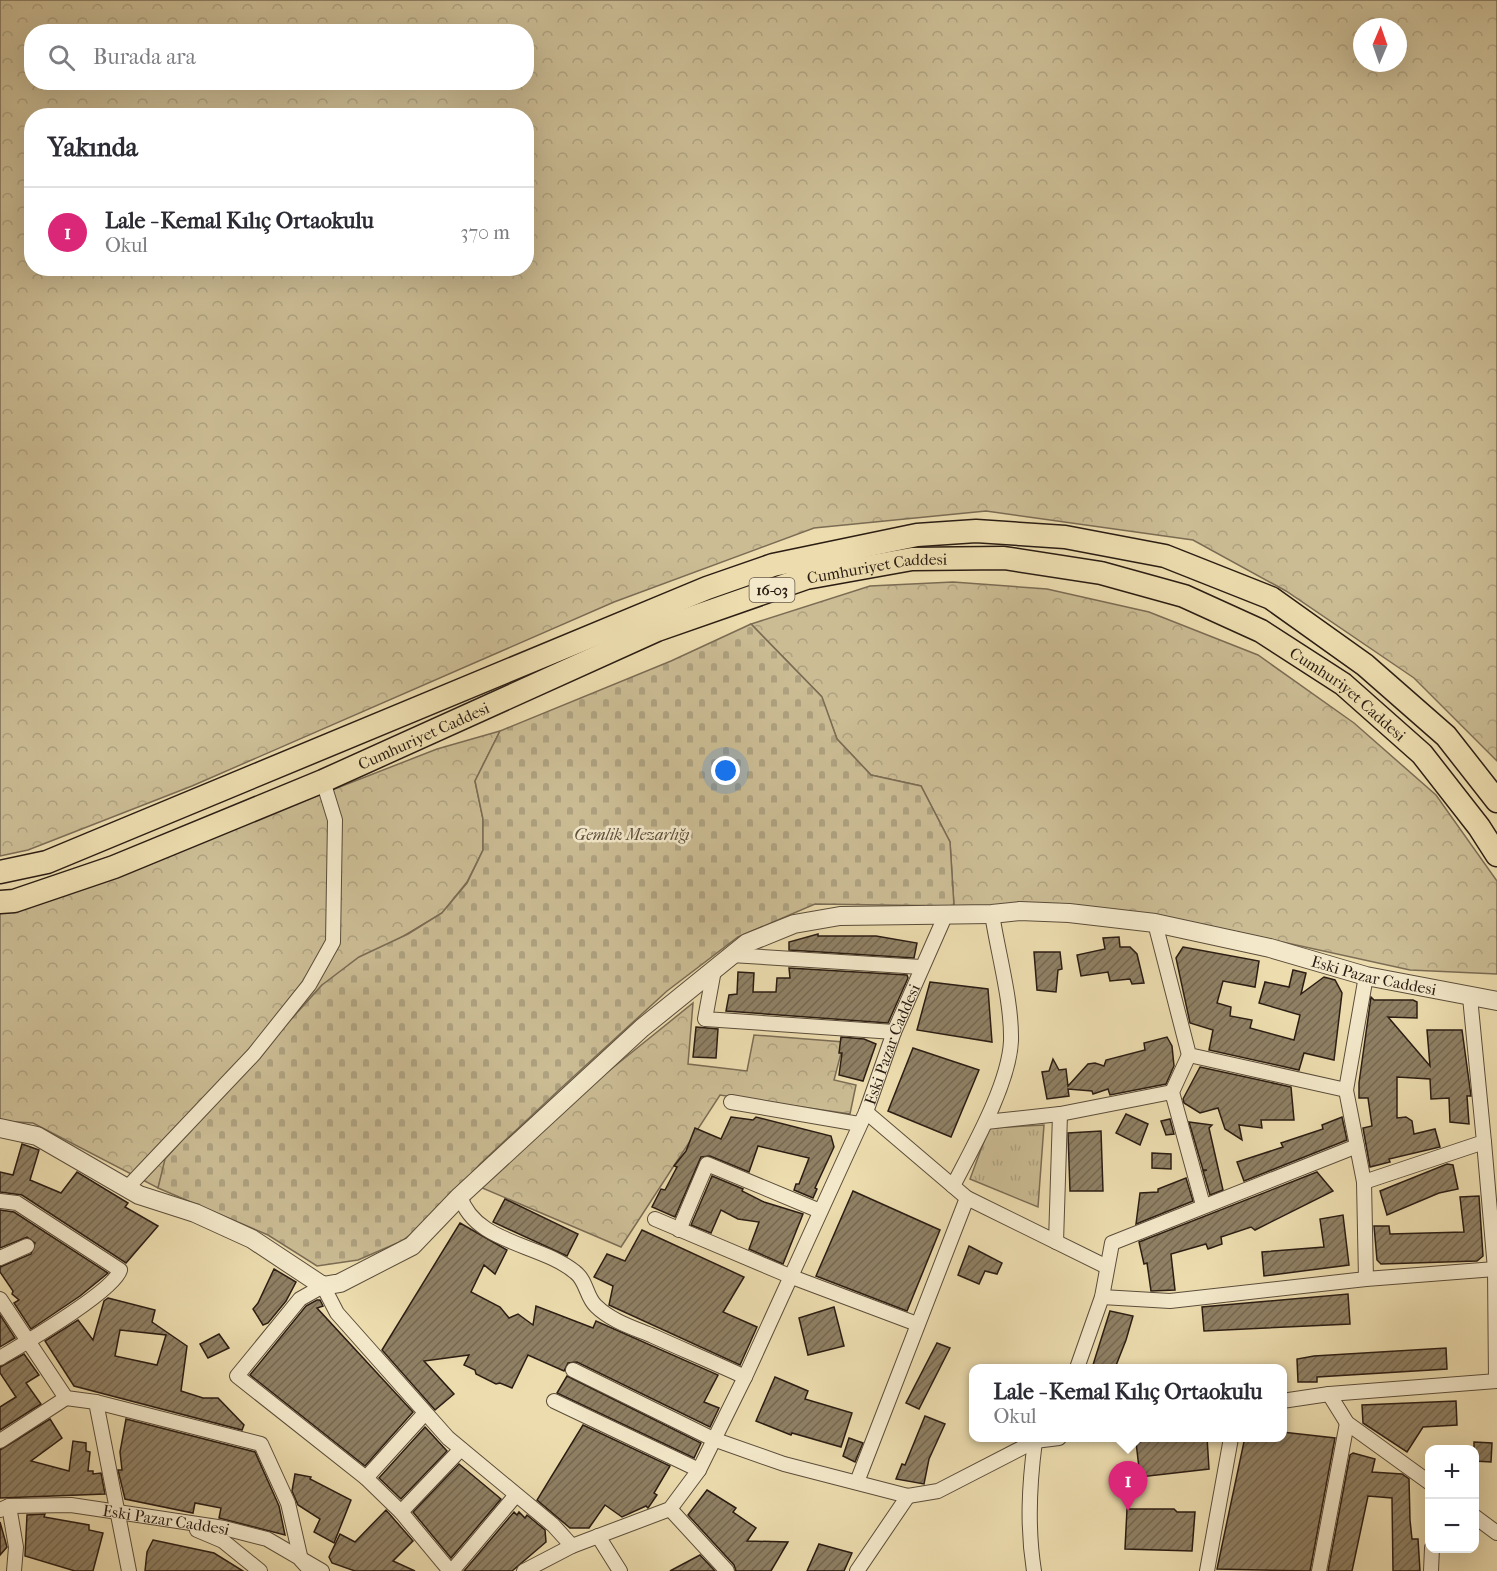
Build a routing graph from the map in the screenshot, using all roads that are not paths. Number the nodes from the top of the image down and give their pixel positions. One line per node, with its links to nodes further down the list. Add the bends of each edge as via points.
1 (323, 781): 3 (main road, Cumhuriyet Caddesi / 16-03, via 657,630 806,578 912,559 1004,558 1101,573 1184,596 1261,631 1342,684 1422,754); 5 (main road, Cumhuriyet Caddesi / 16-03, via 114,867 14,901); 29 (street, via 335,820 333,942 309,985 254,1054)
2 (1497, 801): 4 (main road, Cumhuriyet Caddesi / 16-03, via 1446,736 1365,665 1271,598 1165,556 1065,537 976,531 893,538 773,565 676,601 47,862)
3 (1497, 855)
4 (0, 872)
5 (0, 902)
6 (992, 914): 7 (street, Eski Pazar Caddesi); 8 (street, Eski Pazar Caddesi, via 1020,911); 23 (street, via 1011,1041 1009,1058)
7 (946, 915): 9 (street, via 840,916 805,922 747,943); 10 (street, Eski Pazar Caddesi)
8 (1155, 923): 12 (street, Eski Pazar Caddesi, via 1270,948); 17 (street)
9 (731, 955): 10 (street); 11 (street)
10 (921, 967): 16 (street, Eski Pazar Caddesi)
11 (714, 970): 16 (street, via 705,1019); 30 (street, via 642,1028)
12 (1366, 976): 14 (street, Eski Pazar Caddesi); 18 (street)
13 (1497, 988): 14 (street)
14 (1470, 997): 15 (street, Eski Pazar Caddesi); 25 (street)
15 (1497, 1001)
16 (894, 1032): 22 (street, Eski Pazar Caddesi)
17 (1189, 1055): 18 (street); 19 (street)
18 (1346, 1090): 26 (street)
19 (1172, 1092): 21 (street); 33 (street)
20 (731, 1102): 22 (street)
21 (1060, 1113): 23 (street); 37 (street)
22 (862, 1118): 28 (street); 34 (street, Eski Pazar Caddesi)
23 (986, 1122): 28 (street)
24 (0, 1128): 29 (street, via 37,1136)
25 (1484, 1142): 27 (street); 41 (street)
26 (1357, 1146): 27 (street); 33 (street)
27 (1364, 1182): 43 (street)
28 (953, 1186): 31 (street)
29 (127, 1188): 44 (street, via 252,1239)
30 (460, 1196): 44 (street, via 412,1246 340,1283); 52 (street, via 465,1212 489,1231 575,1272 586,1283 594,1305 617,1320)
31 (967, 1198): 37 (street); 47 (street)
32 (0, 1201): 48 (street, via 17,1203 120,1270 118,1277 99,1293)
33 (1203, 1205): 40 (street, via 1112,1243)
34 (820, 1211): 36 (street, via 707,1164); 42 (street, Eski Pazar Caddesi)
35 (655, 1219): 36 (street)
36 (679, 1230): 42 (street)
37 (1056, 1242): 40 (street)
38 (27, 1245): 39 (street)
39 (0, 1258)
40 (1107, 1267): 45 (street)
41 (1495, 1269): 43 (street); 53 (street)
42 (792, 1277): 47 (street); 52 (street, Eski Pazar Caddesi)
43 (1366, 1279): 45 (street, via 1170,1301)
44 (323, 1286): 59 (street, via 337,1313); 68 (street, via 300,1299 237,1376)
45 (1102, 1297): 50 (street)
46 (0, 1299): 48 (street)
47 (917, 1324): 70 (street)
48 (28, 1341): 49 (street); 55 (street)
49 (0, 1358)
50 (1078, 1364)
51 (573, 1371): 61 (street)
52 (746, 1377): 61 (street, Eski Pazar Caddesi)
53 (1497, 1381): 54 (street)
54 (1329, 1394): 56 (street); 60 (street)
55 (66, 1398): 58 (street); 62 (street)
56 (1287, 1400)
57 (554, 1401): 67 (street)
58 (96, 1402): 75 (street); 83 (street, via 261,1444 288,1503)
59 (425, 1413): 66 (street); 68 (street)
60 (1347, 1423): 69 (street); 96 (street)
61 (713, 1439): 67 (street, Eski Pazar Caddesi); 70 (street, via 784,1464)
62 (0, 1441)
63 (1030, 1442): 72 (street, via 938,1491)
64 (1036, 1442): 94 (street, via 1028,1516)
65 (1230, 1442): 95 (street)
66 (461, 1449): 71 (street); 76 (street)
67 (699, 1470): 74 (street, Eski Pazar Caddesi)
68 (366, 1478): 76 (street)
69 (1425, 1479)
70 (857, 1482): 72 (street)
71 (516, 1495): 81 (street, via 554,1525); 89 (street)
72 (908, 1496): 93 (street)
73 (4, 1508): 75 (street, Eski Pazar Caddesi, via 72,1505); 84 (street, via 16,1547)
74 (670, 1509): 80 (street); 92 (street)
75 (117, 1510): 78 (street, Eski Pazar Caddesi); 85 (street)
76 (401, 1512): 89 (street)
77 (1479, 1520): 79 (street)
78 (176, 1521): 83 (street, Eski Pazar Caddesi, via 267,1539); 86 (street, via 223,1541)
79 (1497, 1533)
80 (598, 1536): 81 (street); 91 (street)
81 (572, 1546): 90 (street)
82 (1432, 1553): 97 (street)
83 (299, 1565): 87 (street); 88 (street, Eski Pazar Caddesi)
84 (14, 1571)
85 (129, 1571)
86 (260, 1571)
87 (310, 1571)
88 (322, 1571)
89 (451, 1571)
90 (524, 1571)
91 (620, 1571)
92 (727, 1571)
93 (857, 1571)
94 (1034, 1571)
95 (1207, 1571)
96 (1319, 1571)
97 (1431, 1571)

